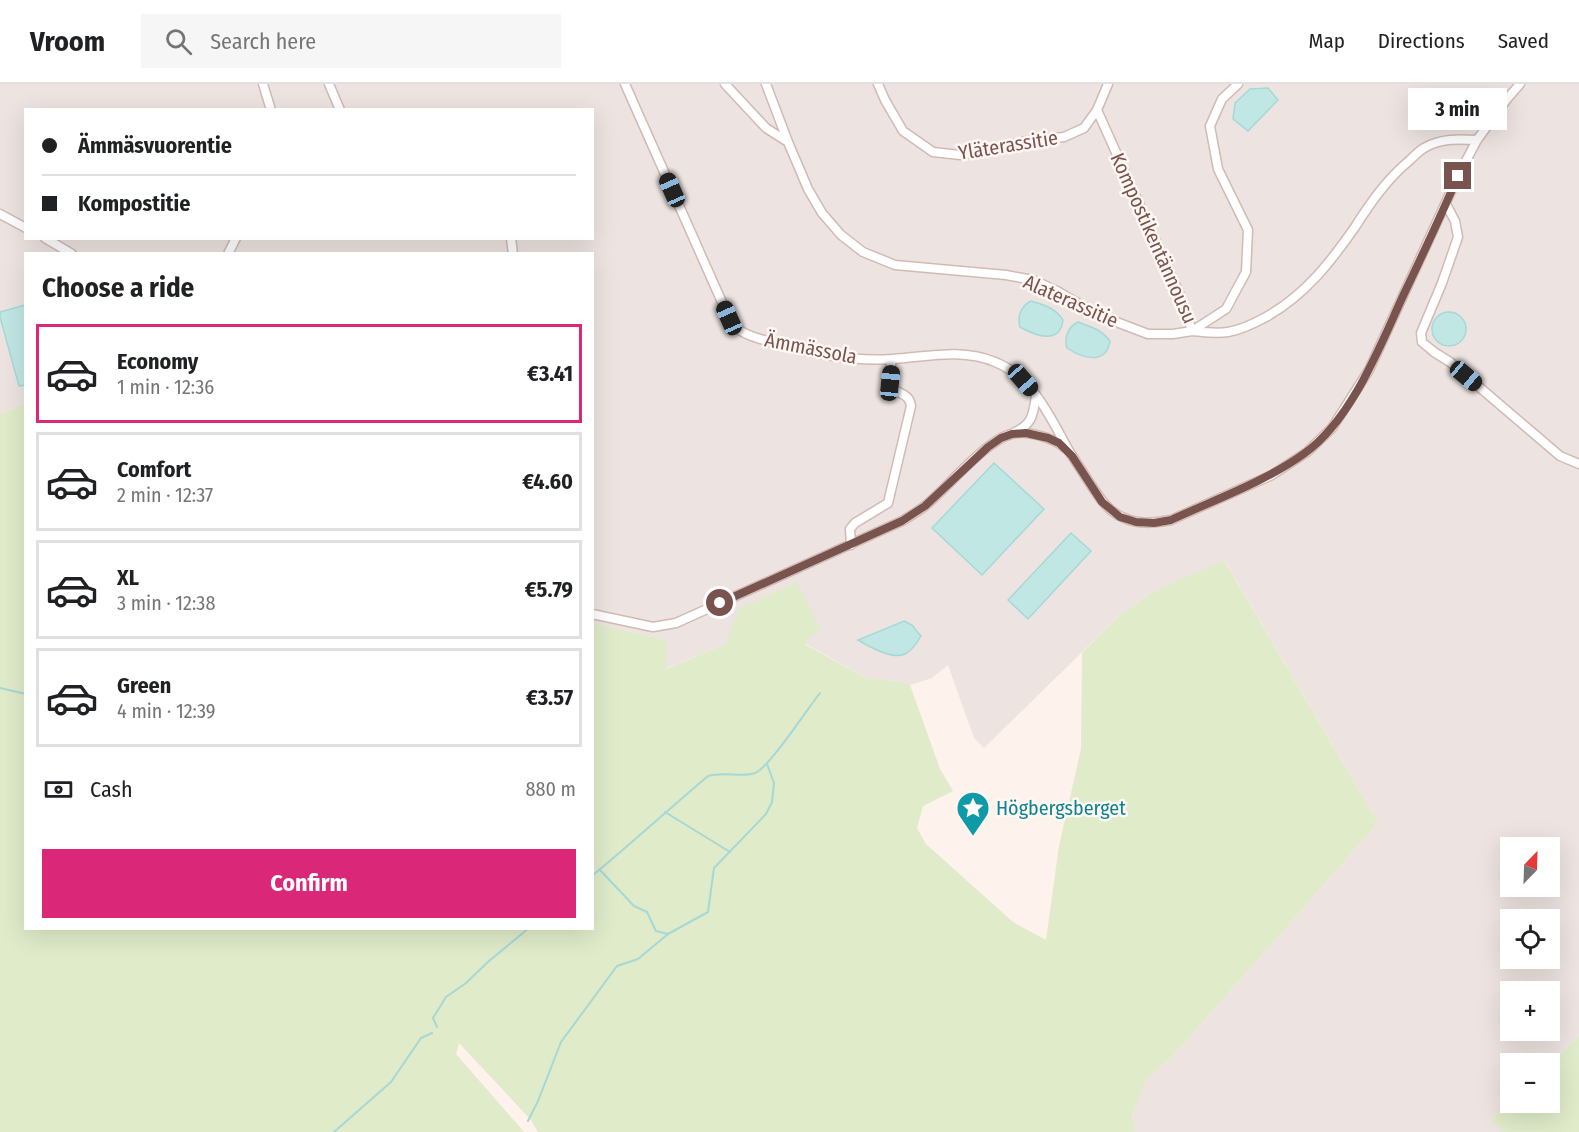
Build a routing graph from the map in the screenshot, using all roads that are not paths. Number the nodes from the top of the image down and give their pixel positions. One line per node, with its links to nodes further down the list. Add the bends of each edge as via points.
1 (263, 84): 10 (street)
2 (329, 84): 11 (street)
3 (625, 84): 21 (street, Ämmässola, via 729,318 740,331 791,348 857,359)
4 (725, 84): 14 (street, via 766,128)
5 (766, 84): 14 (street, Alaterassitie)
6 (878, 84): 12 (street, Yläterassitie, via 903,131 933,152 960,155 1064,137 1084,128)
7 (1108, 84): 12 (street, Yläterassitie)
8 (1238, 84): 20 (street, Alaterassitie, via 1222,99 1210,126 1218,169 1248,230 1246,272 1226,309)
9 (1520, 84): 13 (street, Ämmässola)
10 (270, 108)
11 (339, 108)
12 (1097, 110): 20 (street, Kompostikentännousu, via 1176,286)
13 (1477, 140): 15 (street, Ämmässola); 20 (street, Kompostikentännousu, via 1444,140 1423,148 1380,190 1323,271 1277,311 1229,332)
14 (788, 142): 20 (street, Alaterassitie, via 822,213 863,252 895,265 1033,280 1098,315 1148,334)
15 (1446, 204): 24 (street, Ämmässola, via 1369,370 1332,428 1307,452 1272,475 1171,520 1154,523 1120,517 1102,502); 25 (street, via 1458,237 1421,333 1422,342 1560,456)
16 (0, 214): 17 (street)
17 (24, 227)
18 (48, 240): 19 (street)
19 (69, 252)
20 (1191, 331)
21 (892, 359): 22 (street, Ämmässola, via 951,353 982,357 1009,369); 26 (street, via 890,383 907,397 911,406 888,503 855,523 850,529)
22 (1036, 396): 23 (street, via 1029,424); 24 (street, Ämmässola)
23 (1012, 434): 24 (street, via 1048,438); 26 (street, via 988,447 925,506)
24 (1072, 456)
25 (1579, 464)
26 (851, 545): 27 (street, via 676,623 653,627)
27 (594, 614)

